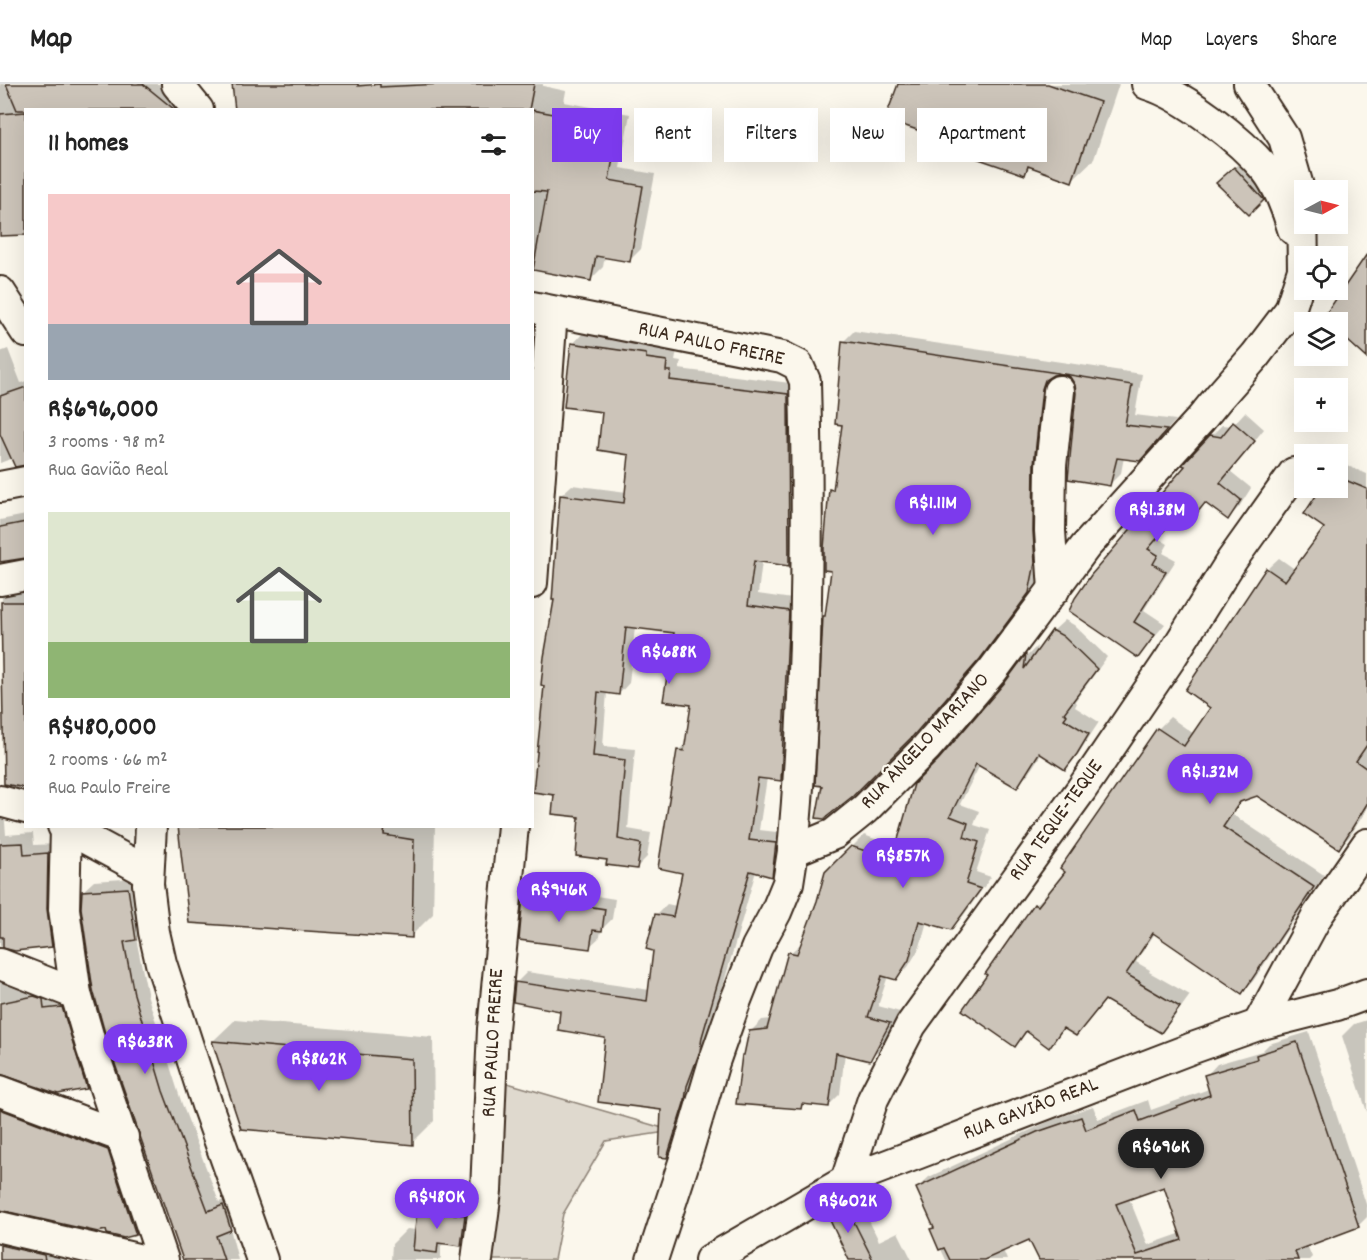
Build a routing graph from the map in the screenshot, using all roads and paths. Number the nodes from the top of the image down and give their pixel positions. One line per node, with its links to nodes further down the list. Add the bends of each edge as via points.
1 (177, 84): 4 (street)
2 (1250, 84): 6 (street, RUA ÂNGELO MARIANO, via 1284,138 1302,200)
3 (1155, 86): 5 (street, via 1228,132 1267,171 1289,212)
4 (196, 108)
5 (1297, 246)
6 (1303, 246)
7 (0, 292): 10 (street)
8 (1294, 298): 18 (street, RUA ÂNGELO MARIANO, via 1290,310 1268,339 1202,419 1085,547)
9 (542, 310): 15 (street, RUA PAULO FREIRE); 26 (street, RUA PAULO FREIRE, via 782,357 798,365 805,381 807,507 801,771)
10 (24, 329)
11 (1059, 391): 18 (street, via 1051,466)
12 (1294, 473): 34 (street, RUA TEQUE-TEQUE, via 1081,790 911,1025 873,1099)
13 (24, 482): 14 (street)
14 (0, 487)
15 (534, 528)
16 (24, 575): 17 (street)
17 (0, 580)
18 (1054, 590): 26 (street, RUA ÂNGELO MARIANO, via 993,670 873,802 834,834)
19 (0, 801): 20 (street)
20 (24, 807)
21 (64, 828): 29 (street, via 64,909)
22 (66, 828): 27 (street)
23 (151, 828): 27 (street)
24 (513, 828): 39 (street, RUA PAULO FREIRE, via 493,1029 486,1191)
25 (1367, 844): 31 (street, via 1317,916)
26 (793, 851): 40 (street, via 788,883 730,1014)
27 (148, 872): 38 (street, via 161,963)
28 (0, 964): 29 (street)
29 (76, 994): 33 (street)
30 (1367, 994): 31 (street, RUA GAVIÃO REAL)
31 (1258, 1025): 34 (street, RUA GAVIÃO REAL)
32 (0, 1091): 33 (street)
33 (123, 1137): 37 (street)
34 (846, 1181): 41 (street, RUA GAVIÃO REAL)
35 (0, 1227): 36 (street)
36 (142, 1260)
37 (163, 1260)
38 (262, 1260)
39 (477, 1260)
40 (652, 1260)
41 (710, 1260)

